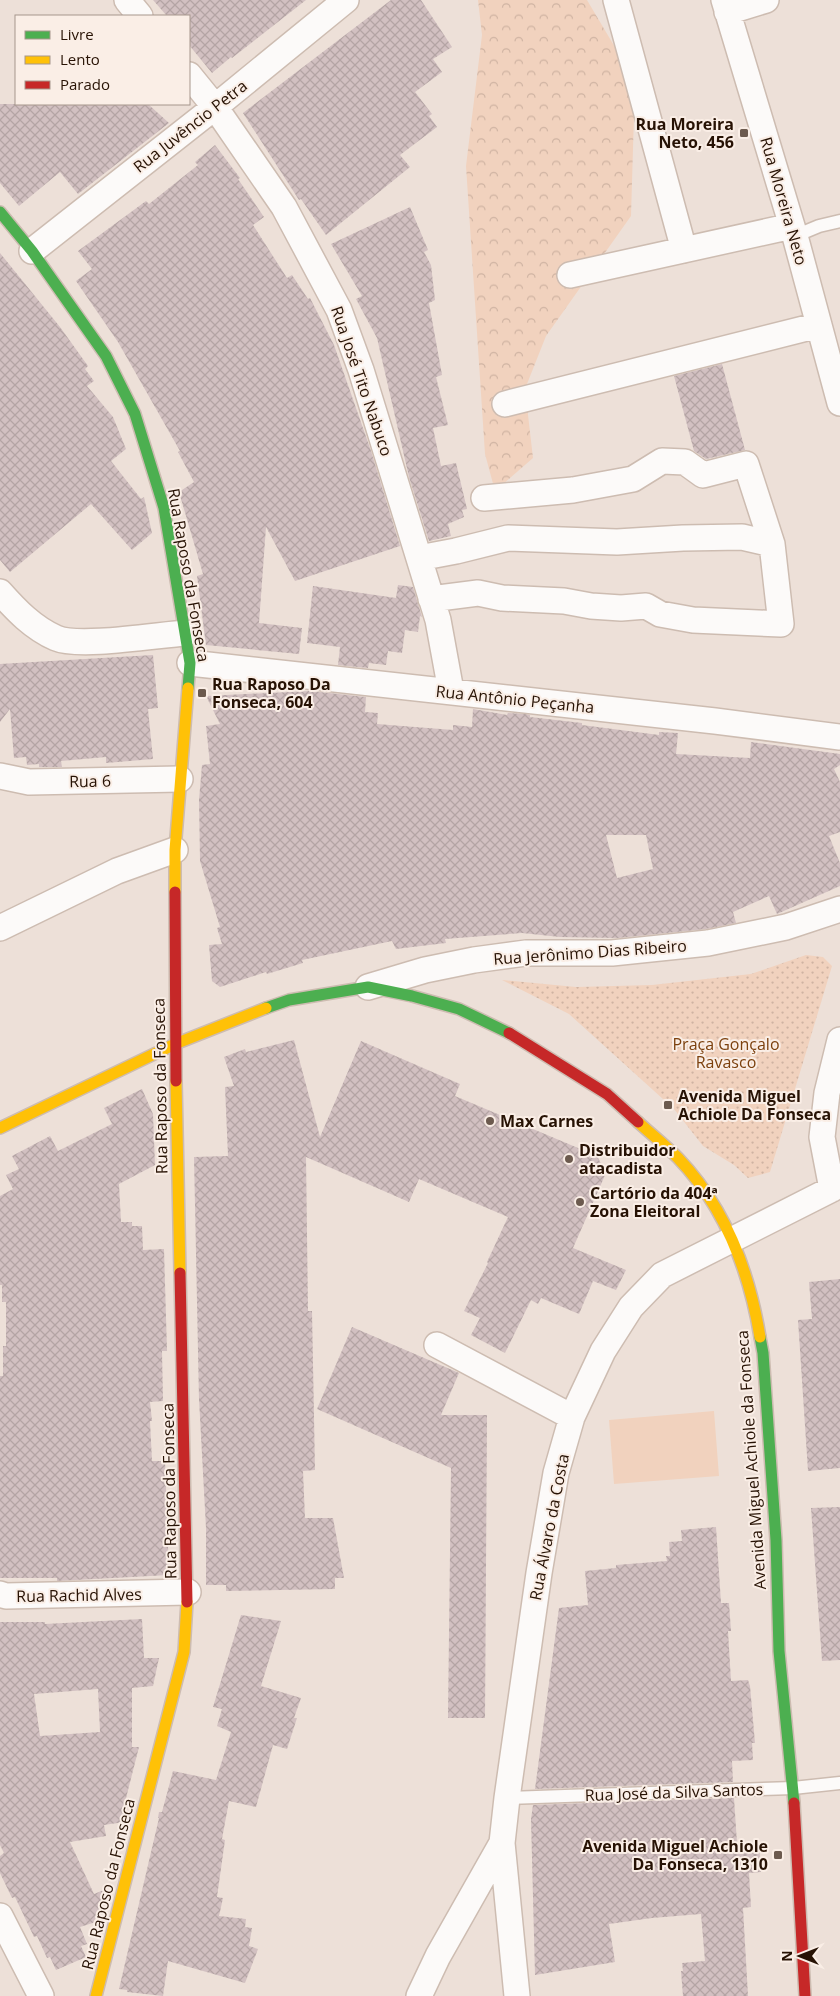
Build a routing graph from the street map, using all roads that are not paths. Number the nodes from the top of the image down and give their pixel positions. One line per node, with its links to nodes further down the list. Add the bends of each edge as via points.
1 (127, 0): 6 (street)
2 (346, 0): 8 (street, Rua Juvêncio Petra)
3 (616, 0): 12 (street)
4 (766, 0): 5 (street)
5 (726, 6): 11 (street, Rua Moreira Neto)
6 (139, 15)
7 (190, 76): 8 (street, Rua José Tito Nabuco)
8 (215, 107): 13 (street, Rua Juvêncio Petra); 20 (street, Rua José Tito Nabuco, via 284,208 339,310 361,370)
9 (0, 212): 13 (street, Rua Raposo da Fonseca)
10 (840, 221): 11 (lane)
11 (794, 231): 12 (street); 15 (street, Rua Moreira Neto)
12 (684, 250): 14 (street)
13 (32, 251): 23 (street, Rua Raposo da Fonseca, via 106,356 135,414 164,508)
14 (570, 275)
15 (819, 325): 16 (street, Rua Moreira Neto); 17 (street)
16 (840, 403)
17 (505, 404)
18 (484, 498): 19 (street, via 573,490 633,479 662,461 685,462 703,474 746,464)
19 (772, 544): 20 (street, via 742,537 617,542 508,538); 22 (street, via 781,624 693,620 660,614 646,606 591,606 478,593)
20 (419, 558): 22 (street, Rua José Tito Nabuco)
21 (0, 592): 23 (street, via 34,626 57,639 83,642)
22 (431, 599): 25 (street, Rua José Tito Nabuco)
23 (186, 633): 24 (street, Rua Raposo da Fonseca)
24 (190, 663): 25 (street, Rua Antônio Peçanha); 28 (street, Rua Raposo da Fonseca)
25 (451, 691): 26 (street, Rua Antônio Peçanha)
26 (840, 737)
27 (0, 776): 28 (street, Rua 6, via 29,782)
28 (180, 779): 29 (street, Rua Raposo da Fonseca)
29 (175, 850): 31 (street, via 117,871); 34 (street, Rua Raposo da Fonseca)
30 (840, 909): 32 (street, Rua Jerônimo Dias Ribeiro, via 786,927 708,943 612,954 526,954 482,959 425,970)
31 (0, 928)
32 (368, 987): 34 (street, Avenida Miguel Achiole da Fonseca, via 289,1000); 37 (street, Avenida Miguel Achiole da Fonseca, via 458,1009 516,1037 607,1094 678,1158 710,1198)
33 (840, 1040): 36 (street, via 826,1093 822,1137)
34 (175, 1044): 35 (street, Avenida Miguel Achiole da Fonseca); 40 (street, Rua Raposo da Fonseca)
35 (0, 1128)
36 (836, 1192): 37 (street, Rua Álvaro da Costa)
37 (733, 1240): 39 (street, Rua Álvaro da Costa, via 662,1275 631,1307 603,1351); 43 (street, Avenida Miguel Achiole da Fonseca, via 747,1275 763,1353 776,1540 779,1651)
38 (437, 1345): 39 (street)
39 (572, 1417): 44 (street, Rua Álvaro da Costa, via 556,1472)
40 (188, 1592): 41 (street, Rua Rachid Alves); 48 (street, Rua Raposo da Fonseca, via 184,1652)
41 (0, 1594)
42 (840, 1783): 43 (lane, Rua José da Silva Santos)
43 (793, 1788): 44 (lane, Rua José da Silva Santos); 51 (street, Avenida Miguel Achiole da Fonseca)
44 (507, 1798): 45 (street, Rua Álvaro da Costa)
45 (502, 1843): 49 (street); 50 (street, Rua Álvaro da Costa)
46 (0, 1916): 47 (street)
47 (42, 1996)
48 (96, 1996)
49 (419, 1996)
50 (517, 1996)
51 (804, 1996)

